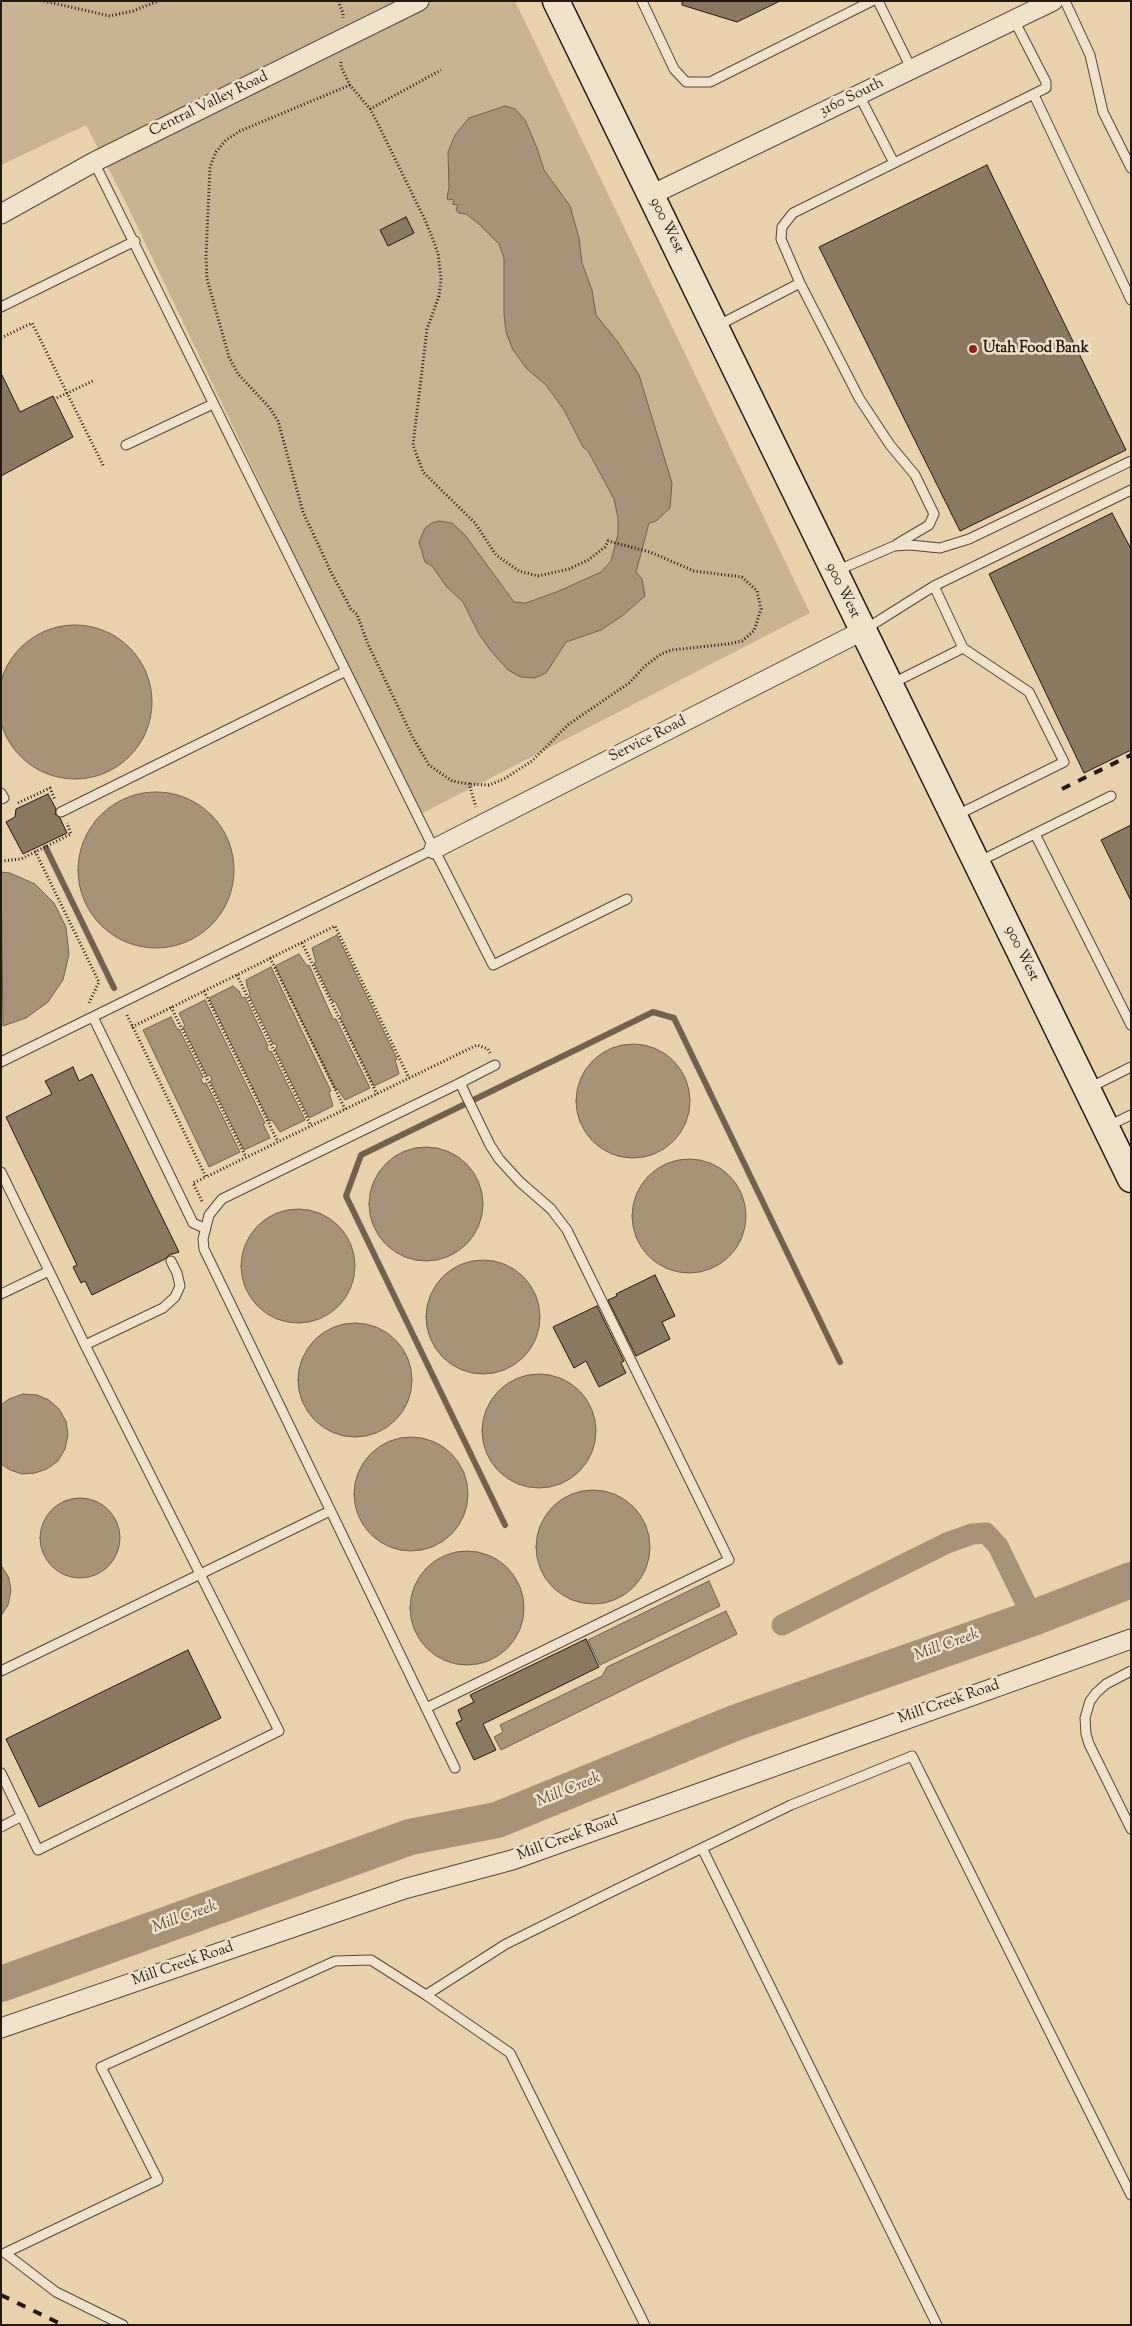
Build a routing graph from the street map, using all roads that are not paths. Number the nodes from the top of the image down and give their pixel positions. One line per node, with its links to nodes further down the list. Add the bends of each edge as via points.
1 (418, 1): 12 (street, Central Valley Road)
2 (556, 1): 15 (main road, 900 West)
3 (642, 1): 4 (lane, via 674,70 686,82 710,82)
4 (872, 1)
5 (878, 1): 9 (lane)
6 (1053, 1): 8 (street, 3160 South)
7 (1065, 1): 14 (lane, via 1090,55 1103,112)
8 (1014, 20): 9 (street, 3160 South); 11 (lane, via 1046,82 1046,88)
9 (912, 70): 10 (street, 3160 South)
10 (858, 95): 13 (lane); 15 (street, 3160 South)
11 (1034, 95): 13 (lane); 19 (lane)
12 (94, 162): 16 (street, Central Valley Road); 17 (lane)
13 (894, 163): 18 (lane, via 788,218 780,239)
14 (1131, 168)
15 (651, 195): 21 (main road, 900 West)
16 (1, 214)
17 (135, 241): 20 (lane); 22 (lane)
18 (800, 283): 21 (lane); 26 (lane, via 860,398 887,441 915,475 934,514 929,525)
19 (1131, 300)
20 (1, 307)
21 (715, 326): 27 (main road, 900 West)
22 (213, 404): 23 (lane); 31 (lane)
23 (126, 446)
24 (1131, 461): 26 (lane, via 970,539 940,548)
25 (1131, 490): 28 (lane)
26 (894, 546): 27 (lane)
27 (833, 572): 29 (main road, 900 West)
28 (934, 586): 29 (lane); 30 (lane)
29 (862, 632): 32 (main road, 900 West); 39 (street, Service Road)
30 (963, 648): 32 (lane); 37 (lane, via 1029,692 1064,762)
31 (346, 672): 36 (lane); 39 (lane)
32 (888, 685): 37 (main road, 900 West)
33 (1, 793): 35 (lane, via 4,798)
34 (1111, 796): 38 (lane)
35 (1, 799)
36 (61, 812)
37 (953, 817): 40 (main road, 900 West)
38 (1035, 834): 40 (lane); 43 (lane)
39 (434, 849): 41 (lane, via 493,965); 42 (lane)
40 (976, 863): 48 (main road, 900 West)
41 (627, 899)
42 (93, 1017): 44 (lane); 53 (lane, via 192,1224)
43 (1131, 1026)
44 (1, 1062)
45 (496, 1065): 47 (lane)
46 (1131, 1068): 48 (lane)
47 (460, 1083): 53 (lane, via 222,1199 209,1214); 63 (lane, via 490,1145 504,1165 551,1209 567,1230 729,1560)
48 (1087, 1089): 50 (main road, 900 West)
49 (1131, 1115): 50 (lane)
50 (1105, 1127): 52 (main road, 900 West)
51 (1, 1172): 55 (lane)
52 (1131, 1179)
53 (204, 1228): 58 (lane, via 204,1249)
54 (171, 1261): 57 (lane, via 180,1286 163,1308)
55 (49, 1270): 56 (lane); 57 (lane)
56 (1, 1294)
57 (85, 1345): 59 (lane)
58 (330, 1510): 59 (lane); 63 (lane)
59 (199, 1573): 61 (lane); 66 (lane, via 279,1731 38,1850)
60 (1131, 1639): 71 (street, Mill Creek Road, via 512,1860 404,1889)
61 (1, 1671)
62 (1131, 1671): 68 (lane, via 1096,1693 1084,1718 1089,1744)
63 (426, 1708): 64 (lane)
64 (455, 1768)
65 (1, 1773): 66 (lane)
66 (22, 1816): 67 (lane)
67 (1, 1827)
68 (1131, 1828)
69 (702, 1848): 70 (lane, via 506,1944); 72 (lane, via 791,1805 912,1756); 75 (lane)
70 (426, 1995): 73 (lane, via 371,1960 335,1961 101,2067 158,2180 5,2253 56,2292); 74 (lane, via 510,2053)
71 (1, 2028)
72 (1131, 2195)
73 (123, 2325)
74 (645, 2325)
75 (937, 2325)

